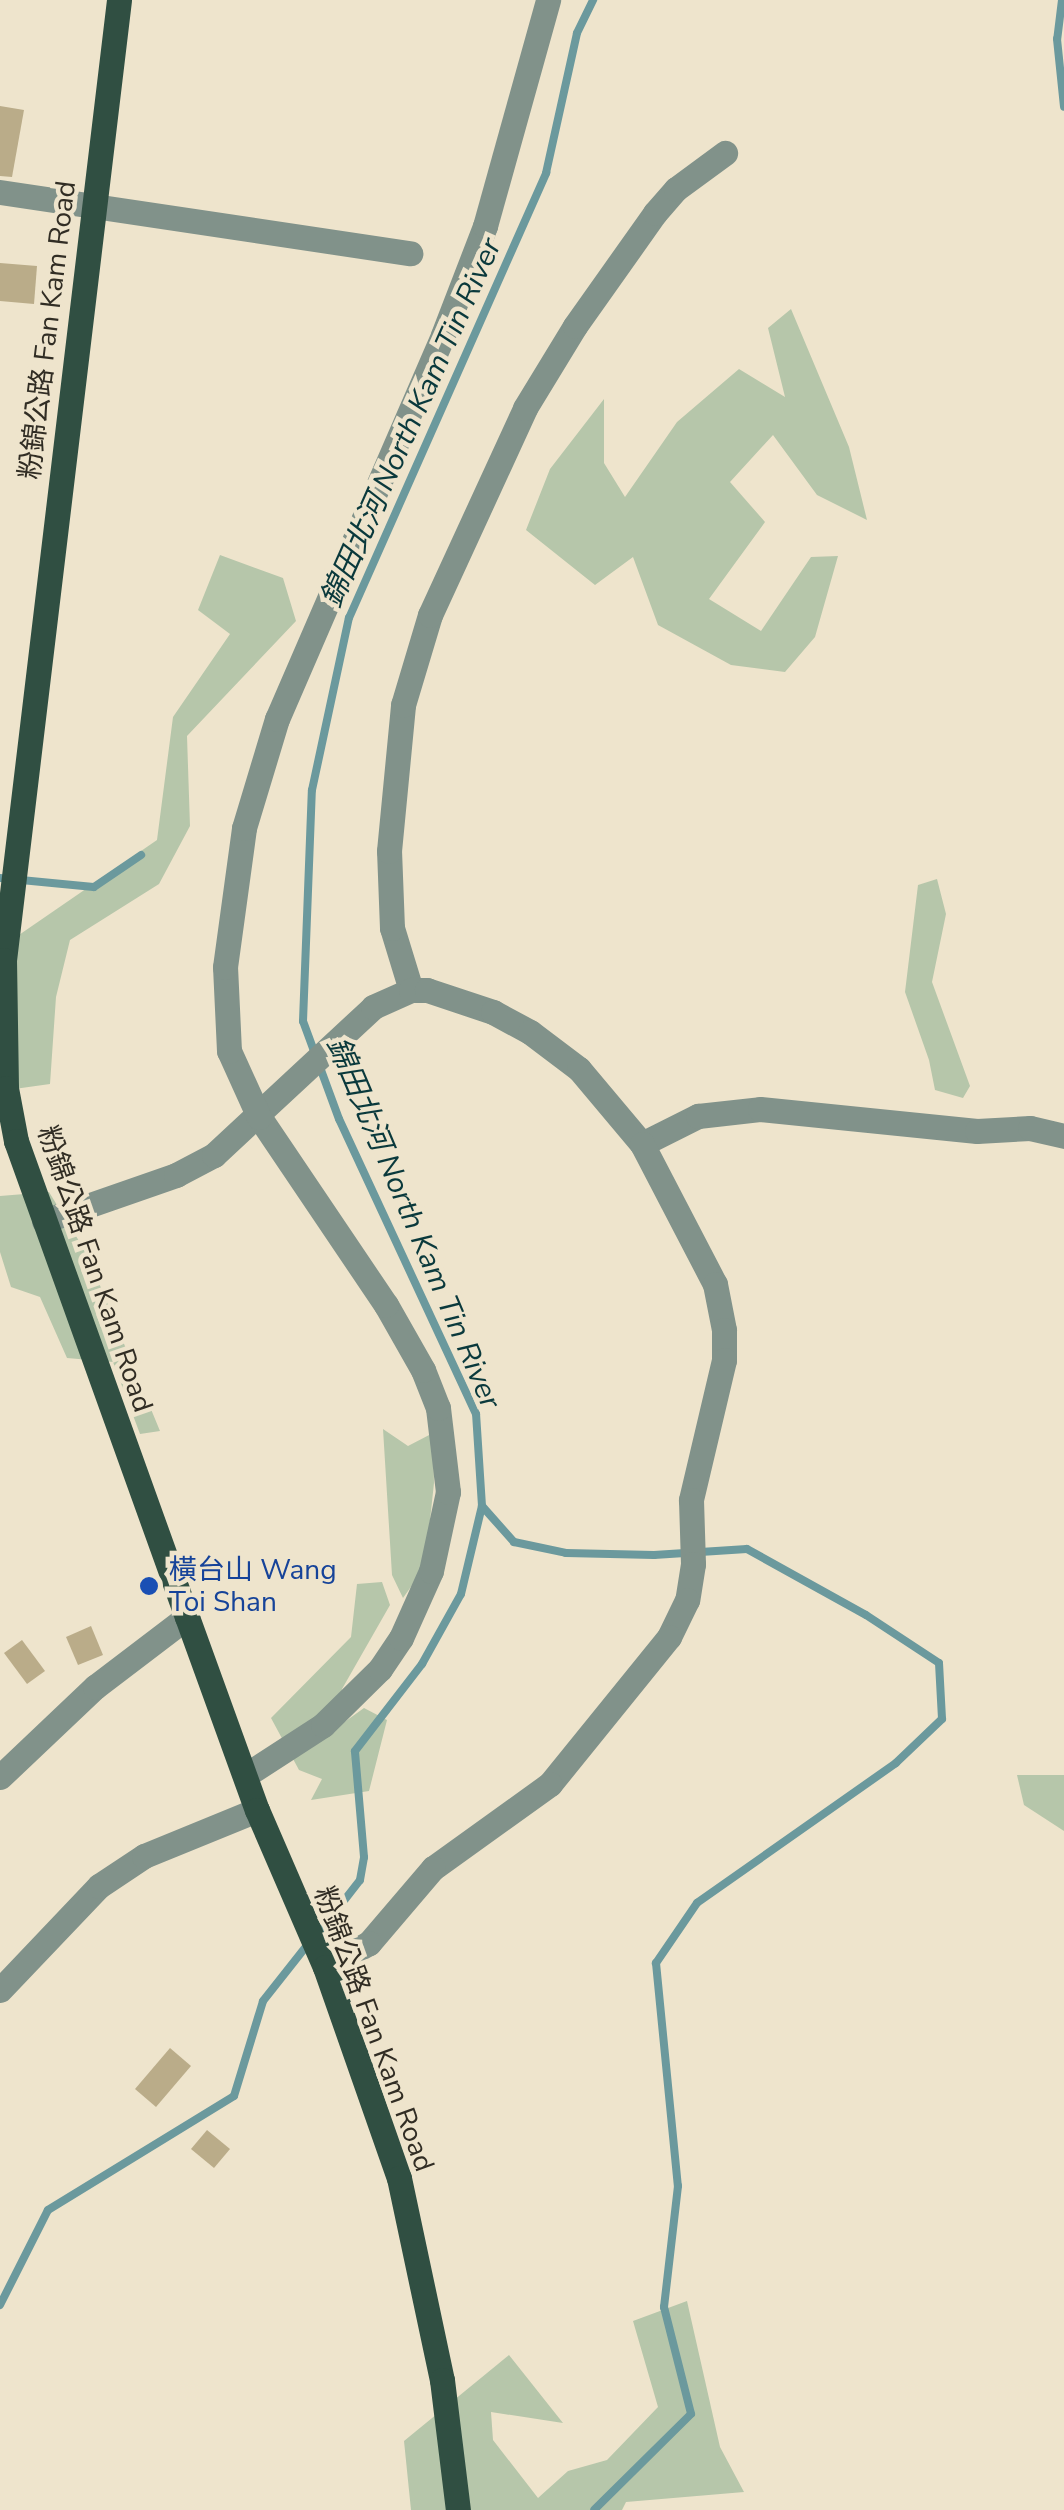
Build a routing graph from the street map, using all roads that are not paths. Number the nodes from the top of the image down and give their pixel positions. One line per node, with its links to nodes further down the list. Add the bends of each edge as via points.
1 (118, 0): 5 (main road, 粉錦公路 Fan Kam Road)
2 (548, 0): 8 (street, via 485,226 277,719 251,800 224,1006 228,1051)
3 (725, 153): 7 (street, via 655,213 575,326 525,408 430,615 403,705 390,851 392,928)
4 (0, 192): 5 (street)
5 (94, 204): 6 (street); 10 (main road, 粉錦公路 Fan Kam Road, via 4,960)
6 (410, 253)
7 (412, 990): 8 (street, via 373,1007); 11 (street, via 449,994 530,1032 579,1068)
8 (259, 1117): 12 (street, via 193,1166); 14 (street, via 423,1370 438,1408 448,1492 432,1571 380,1669 323,1725)
9 (1064, 1136): 11 (street, via 760,1108 698,1116)
10 (8, 1143): 12 (main road, 粉錦公路 Fan Kam Road)
11 (642, 1144): 17 (street, via 714,1284 724,1330 720,1388 694,1481 688,1600 668,1637 550,1784 433,1868 369,1943)
12 (44, 1221): 13 (main road, 粉錦公路 Fan Kam Road)
13 (187, 1618): 14 (main road, 粉錦公路 Fan Kam Road); 15 (street, via 95,1687)
14 (246, 1776): 16 (main road, 粉錦公路 Fan Kam Road)
15 (0, 1777)
16 (257, 1810): 17 (main road, 粉錦公路 Fan Kam Road); 18 (street, via 144,1856 99,1886)
17 (324, 1967): 19 (main road, 粉錦公路 Fan Kam Road, via 399,2178 442,2380)
18 (0, 1990)
19 (458, 2510)

